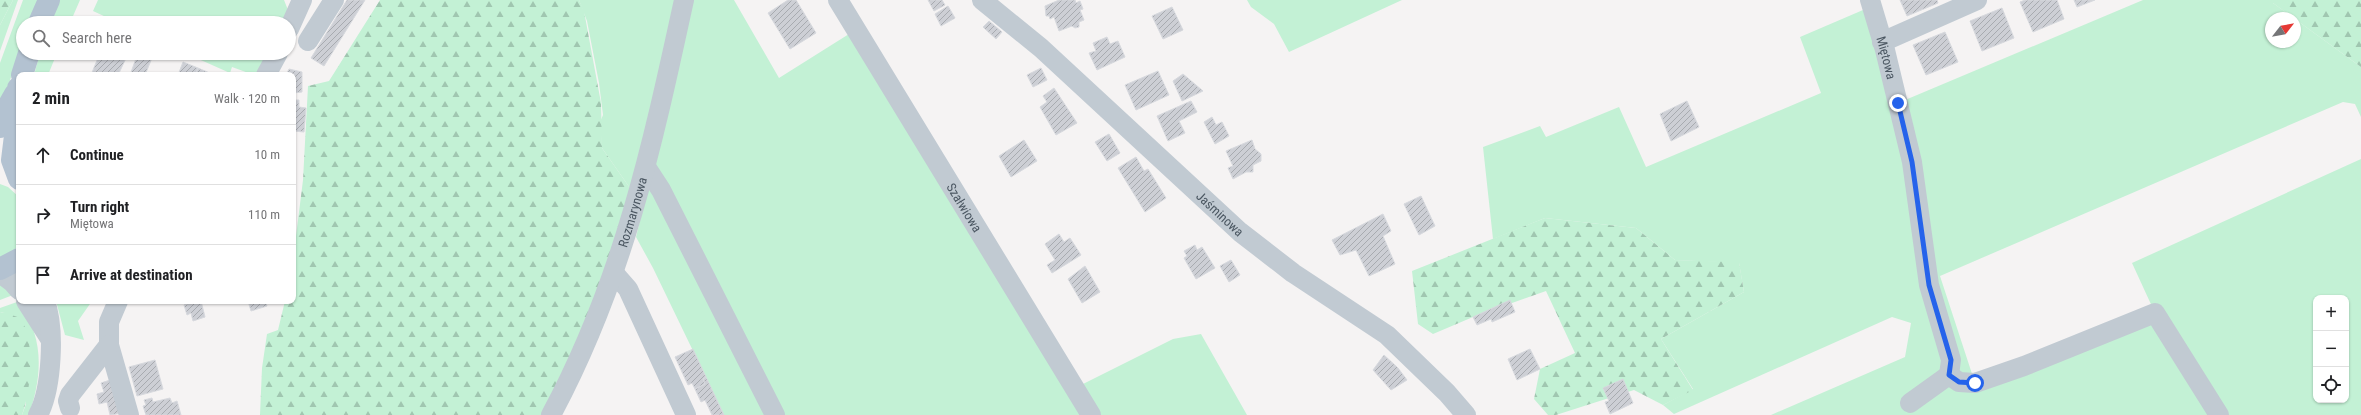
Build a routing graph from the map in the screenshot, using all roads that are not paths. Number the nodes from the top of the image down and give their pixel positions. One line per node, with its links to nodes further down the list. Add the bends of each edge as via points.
1 (49, 0): 9 (main road)
2 (302, 0): 10 (street)
3 (334, 0): 11 (street)
4 (684, 0): 20 (street, Rozmarynowa)
5 (838, 0): 42 (street, Szałwiowa)
6 (982, 0): 43 (street, Jaśminowa, via 1041,48 1240,232 1292,273 1387,334)
7 (1978, 0): 12 (street)
8 (1870, 2): 12 (street, Miętowa)
9 (42, 16)
10 (295, 16)
11 (308, 41)
12 (1882, 42): 34 (street, Miętowa, via 1912,162 1929,285 1951,360)
13 (27, 60): 15 (main road)
14 (274, 60): 16 (street)
15 (23, 72)
16 (268, 72)
17 (16, 91): 19 (main road)
18 (16, 125): 21 (main road, via 12,160)
19 (0, 128)
20 (646, 167): 27 (street, Rozmarynowa); 41 (street)
21 (16, 171)
22 (0, 173): 23 (main road)
23 (16, 182)
24 (16, 261): 25 (main road)
25 (0, 269)
26 (0, 273): 28 (street)
27 (614, 273): 39 (street, Rozmarynowa, via 584,349); 40 (street, via 628,289)
28 (16, 287)
29 (28, 304): 32 (street)
30 (46, 304): 32 (street)
31 (114, 308): 33 (street, via 108,322)
32 (49, 337): 37 (street, via 49,379 47,393)
33 (109, 345): 36 (street, via 70,395); 38 (street)
34 (1949, 375): 35 (street); 44 (street, via 1959,382 1975,383 2155,313)
35 (1910, 403)
36 (70, 408)
37 (38, 415)
38 (129, 415)
39 (551, 415)
40 (686, 415)
41 (775, 415)
42 (1091, 415)
43 (1466, 415)
44 (2219, 415)

